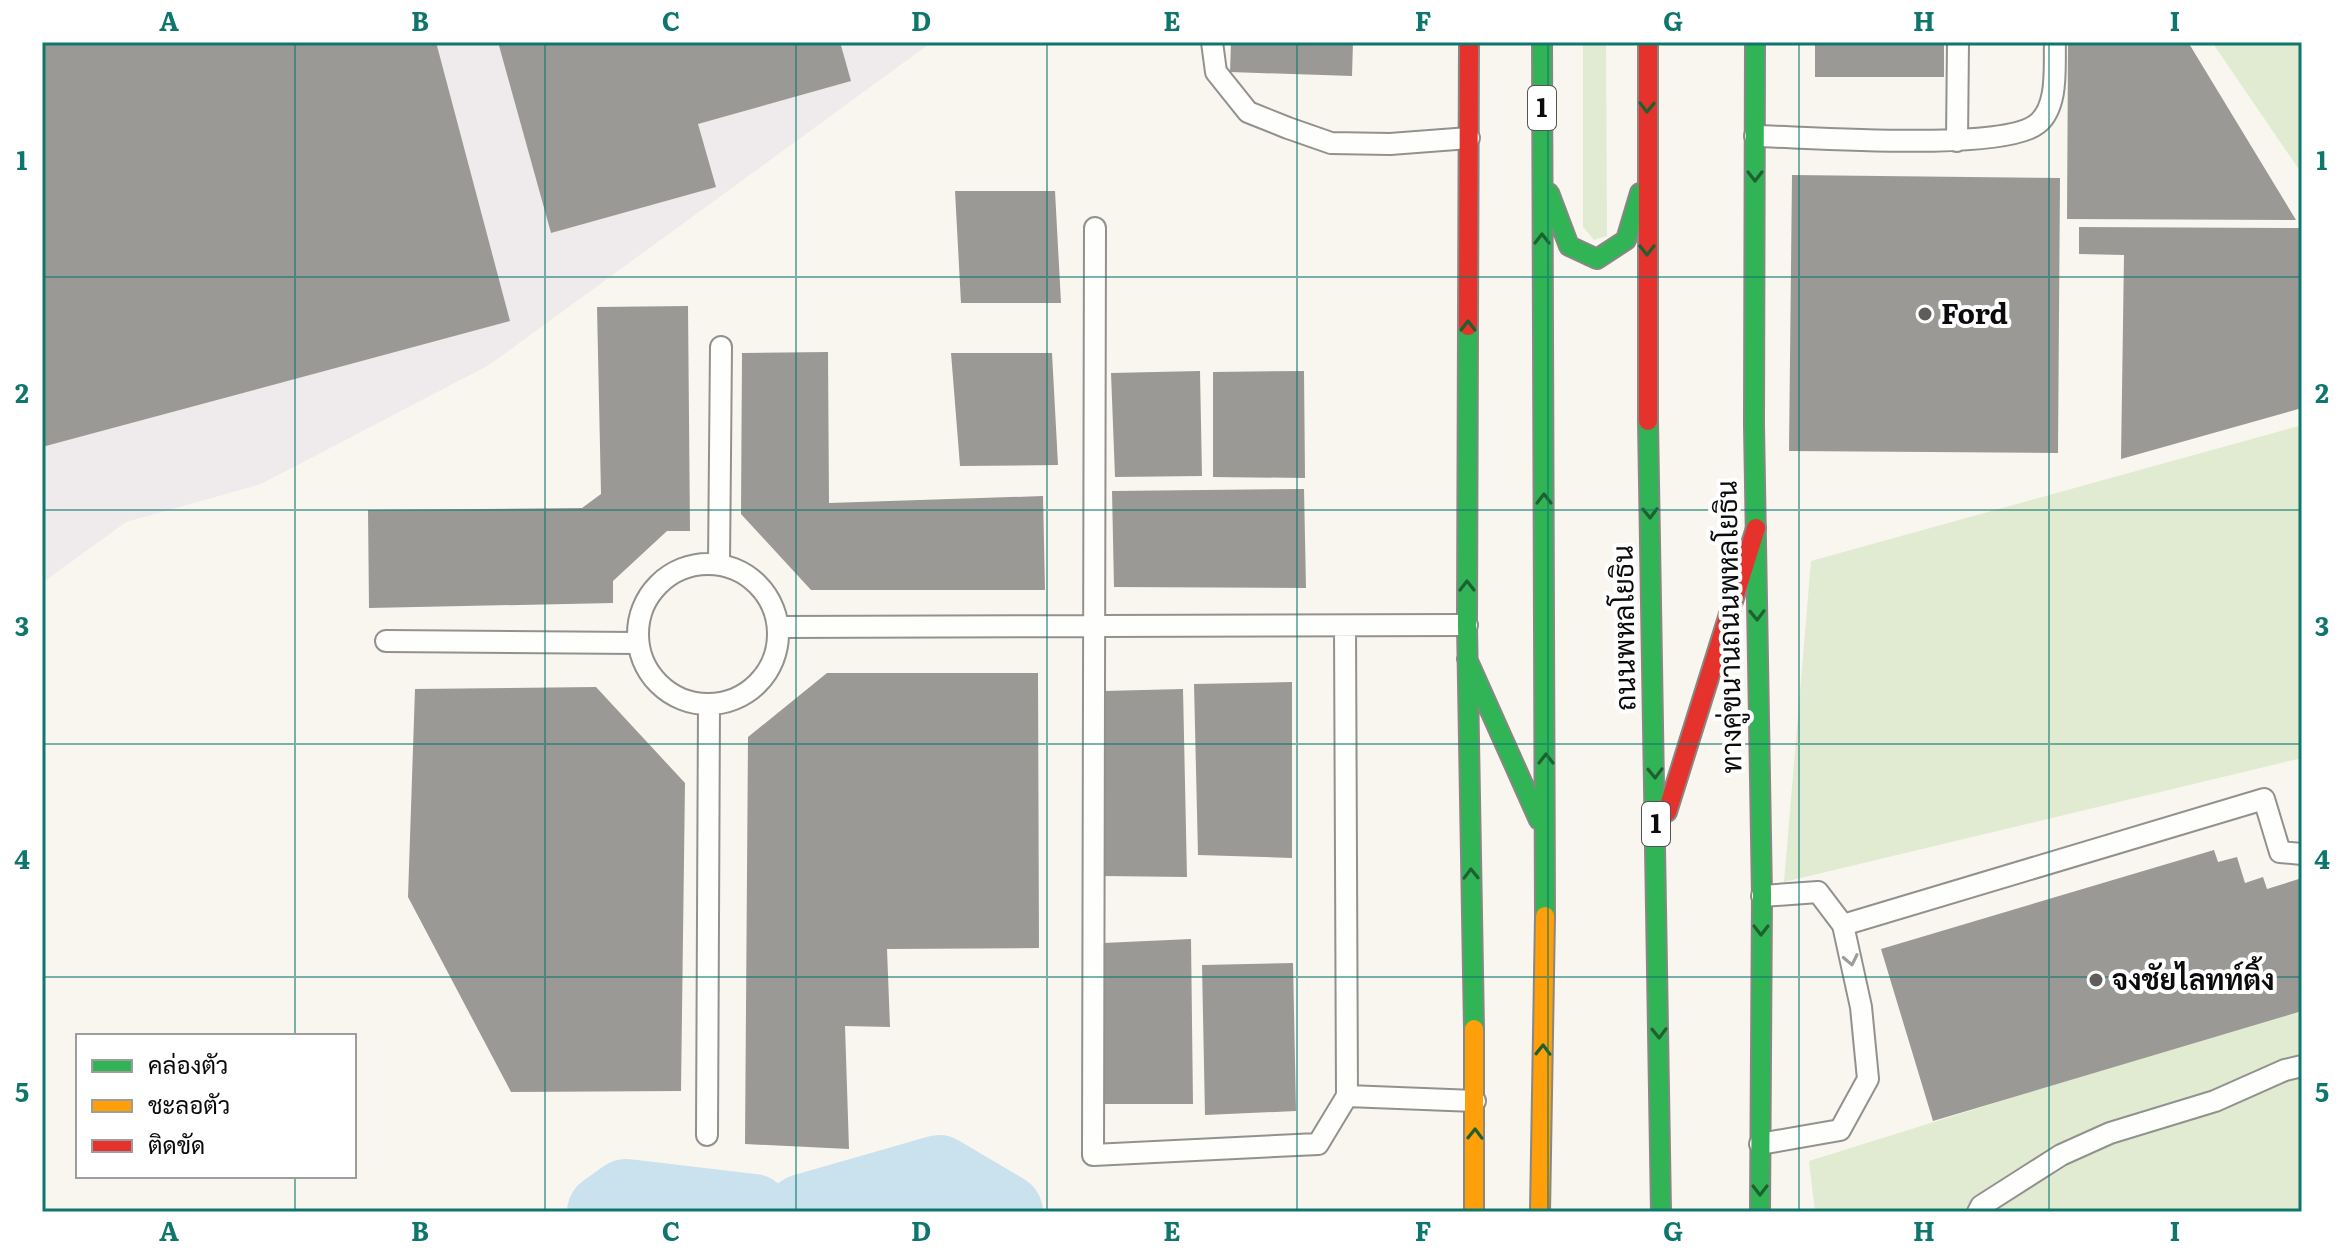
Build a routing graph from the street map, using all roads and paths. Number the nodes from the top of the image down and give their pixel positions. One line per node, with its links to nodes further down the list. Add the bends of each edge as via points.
1 (1212, 42): 9 (lane, via 1216,72 1248,112 1288,128 1331,143)
2 (1469, 42): 9 (main road)
3 (1542, 42): 12 (main road, 1)
4 (1648, 42): 11 (main road, ถนนพหลโยธิน / 1, one-way to 11)
5 (1755, 42): 8 (main road, ทางคู่ขนานถนนพหลโยธิน)
6 (1958, 42): 10 (lane)
7 (2055, 42): 10 (lane, via 2052,95 2036,125)
8 (1755, 136): 10 (lane); 15 (main road, ทางคู่ขนานถนนพหลโยธิน, one-way to 15)
9 (1469, 138): 17 (main road, one-way to 9)
10 (1957, 141)
11 (1647, 172): 12 (main road, via 1626,240 1597,259 1569,246); 26 (main road, ถนนพหลโยธิน / 1, one-way to 26)
12 (1542, 175): 25 (main road, 1, one-way to 12)
13 (1095, 228): 18 (lane)
14 (721, 347): 16 (lane)
15 (1756, 528): 26 (main road); 28 (main road, ทางคู่ขนานถนนพหลโยธิน, one-way to 28)
16 (719, 564): 20 (lane, via 742,572 761,588); 22 (lane, via 685,568 663,579 647,597)
17 (1467, 625): 19 (lane); 23 (main road)
18 (1096, 626): 19 (lane); 20 (lane); 31 (lane, via 1093,1155 1318,1144)
19 (1345, 626): 31 (lane)
20 (779, 627): 24 (lane, via 775,656 764,678 745,694)
21 (386, 641): 22 (lane)
22 (637, 643): 24 (lane, via 656,682 675,697)
23 (1467, 659): 25 (main road); 32 (main road, one-way to 23)
24 (709, 704): 33 (lane)
25 (1546, 837): 36 (main road, 1, one-way to 25)
26 (1656, 847): 37 (main road, ถนนพหลโยธิน / 1, one-way to 37)
27 (2302, 854): 29 (lane, via 2280,852 2264,799)
28 (1762, 896): 29 (lane, via 1818,892); 34 (main road, ทางคู่ขนานถนนพหลโยธิน, one-way to 34)
29 (1843, 925): 34 (lane, one-way to 34, via 1861,1007 1868,1079 1840,1130)
30 (2302, 1066): 39 (lane, via 2215,1101 2098,1138 2061,1155)
31 (1347, 1096): 32 (lane)
32 (1475, 1101): 35 (main road, one-way to 32)
33 (707, 1135)
34 (1760, 1144): 38 (main road, ทางคู่ขนานถนนพหลโยธิน, one-way to 38)
35 (1474, 1212)
36 (1540, 1212)
37 (1661, 1212)
38 (1760, 1212)
39 (1978, 1212)

